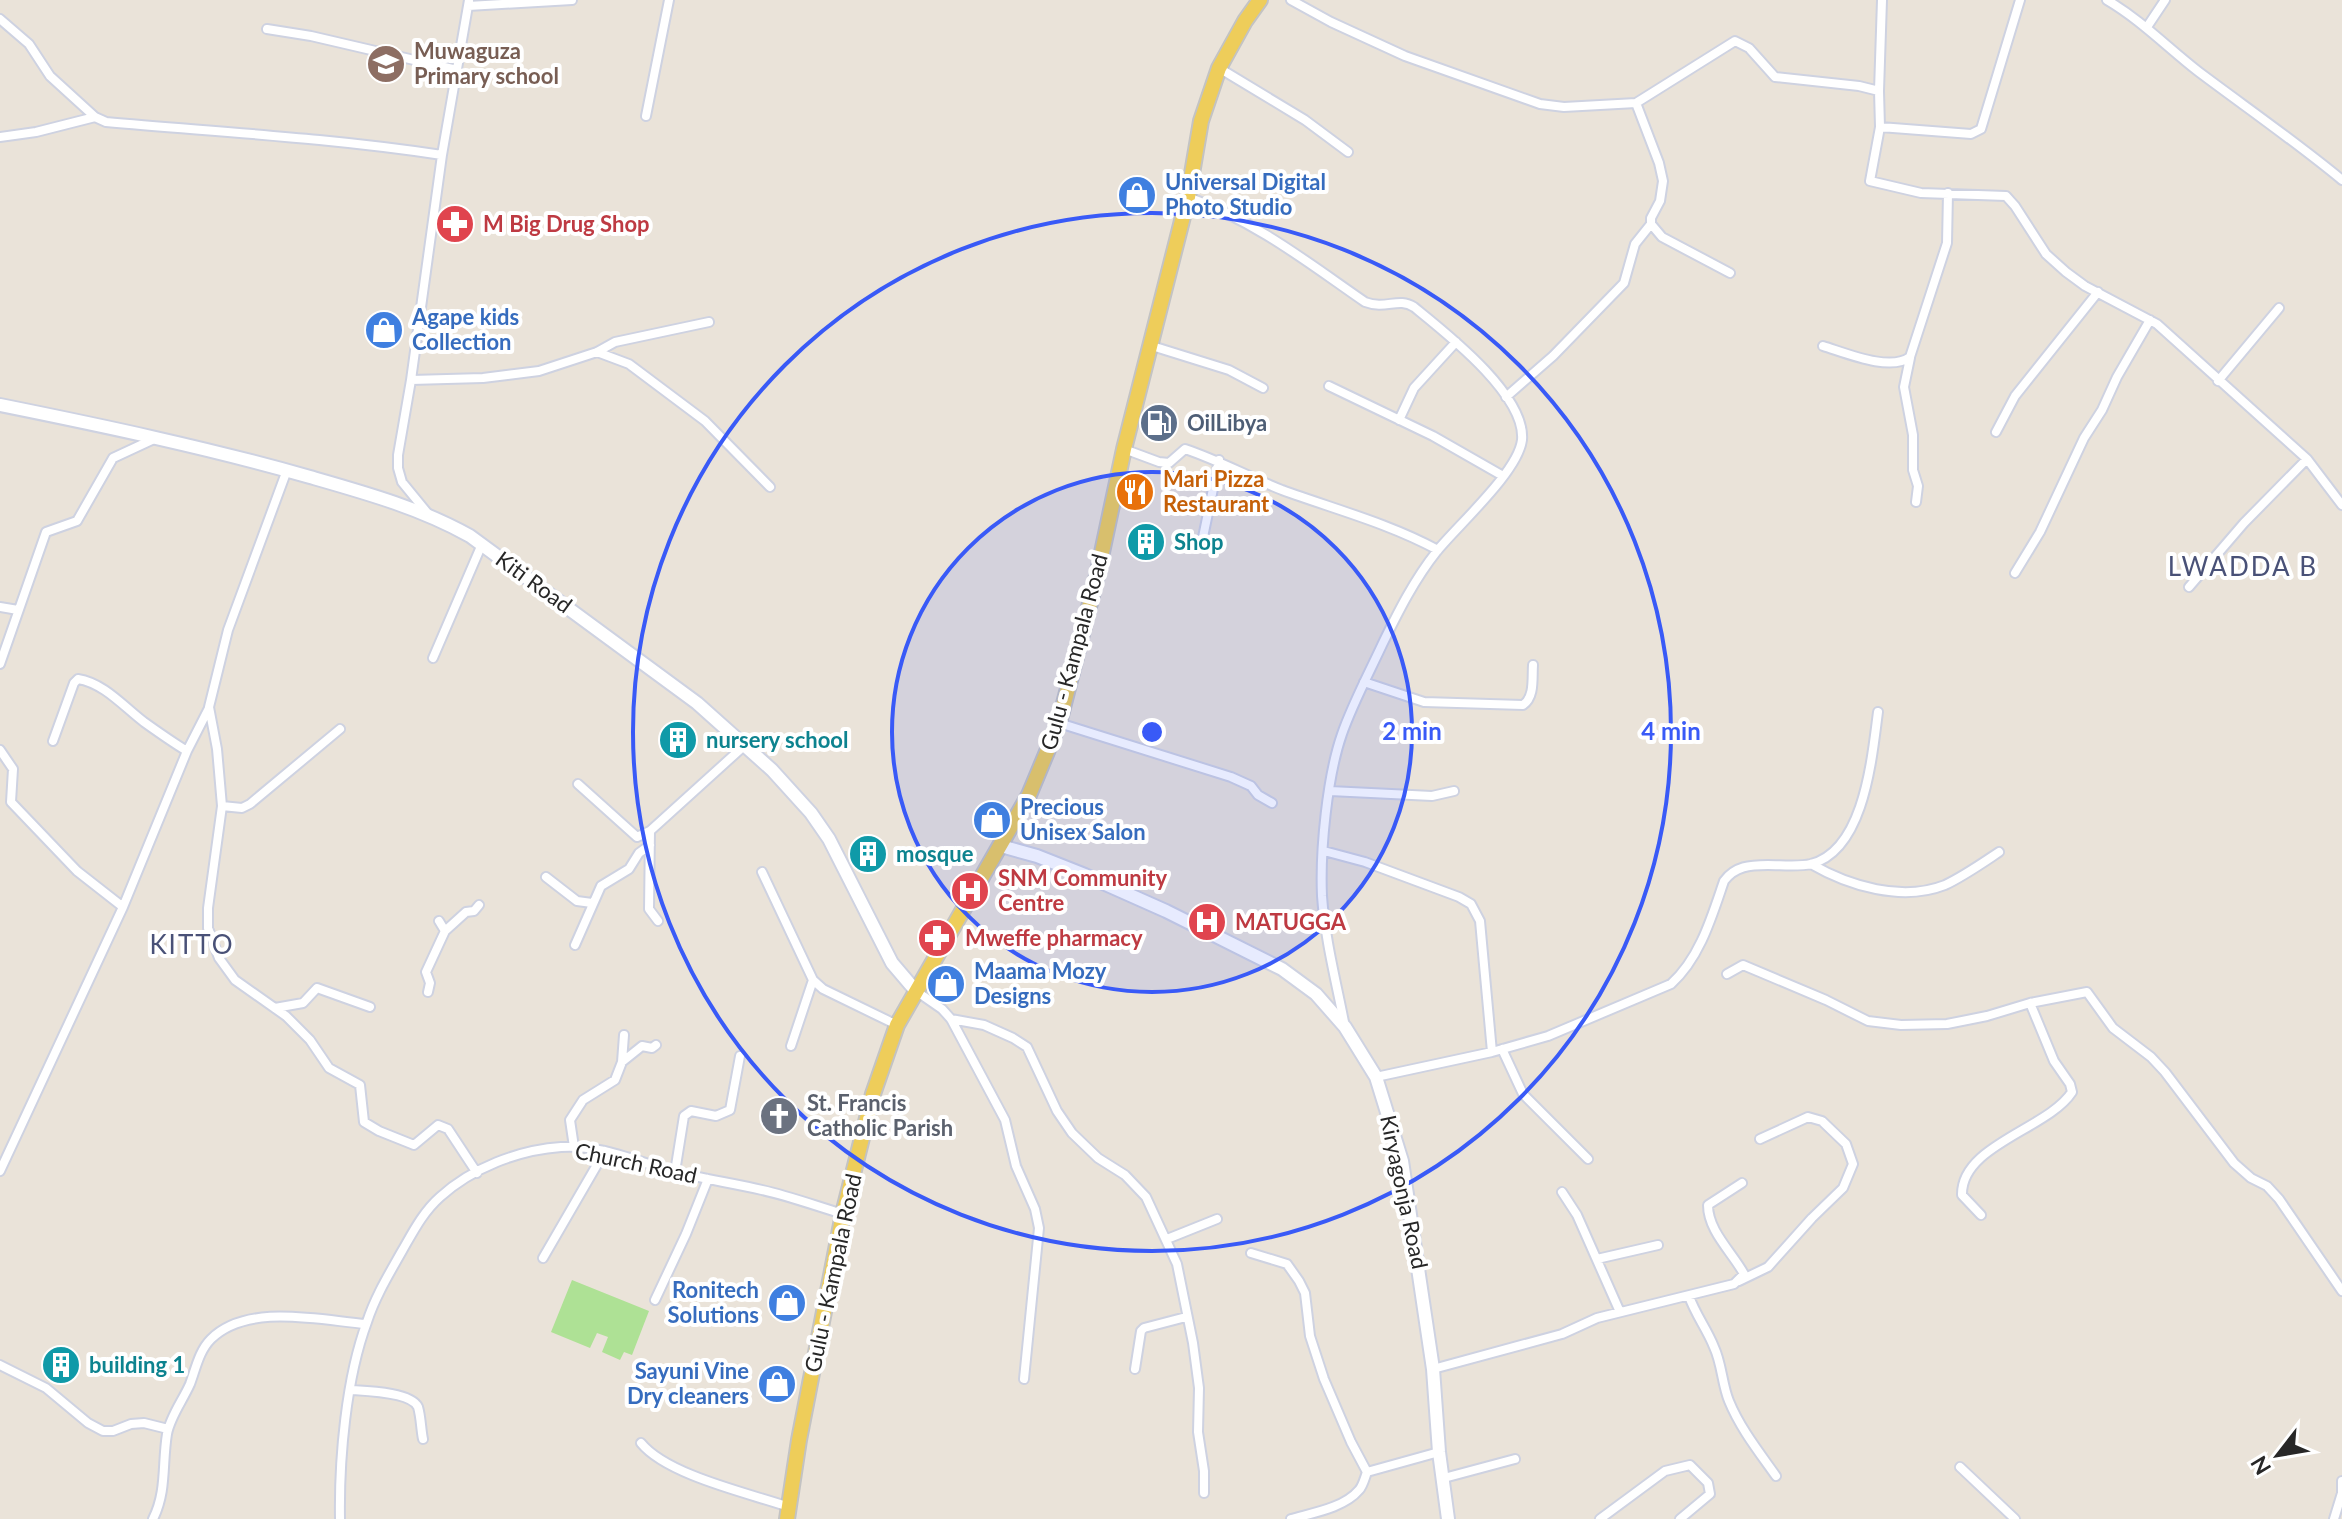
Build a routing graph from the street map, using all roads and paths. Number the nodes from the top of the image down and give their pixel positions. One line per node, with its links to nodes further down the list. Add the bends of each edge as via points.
1 (572, 0): 9 (street)
2 (669, 0): 17 (street)
3 (1260, 0): 13 (main road, Gulu - Kampala Road)
4 (1291, 0): 16 (street, via 1405,56 1540,104)
5 (1882, 0): 15 (street)
6 (2020, 0): 19 (street, via 1979,131)
7 (2107, 0): 11 (street)
8 (2165, 0): 11 (street)
9 (469, 3): 14 (street)
10 (0, 19): 18 (street)
11 (2147, 27): 23 (street)
12 (267, 29): 14 (street)
13 (1219, 68): 21 (street); 25 (main road, Gulu - Kampala Road, via 1201,121)
14 (457, 70): 22 (street)
15 (1879, 91): 16 (street, via 1775,77 1749,48 1735,41); 19 (street)
16 (1636, 103): 26 (street, via 1663,181)
17 (646, 116)
18 (95, 117): 20 (street); 22 (street)
19 (1880, 127): 24 (street, via 1870,181 1921,193)
20 (0, 137)
21 (1348, 152)
22 (442, 155): 37 (street)
23 (2342, 180)
24 (1948, 193): 28 (street, via 2006,196 2046,254); 36 (street, via 1947,243)
25 (1188, 197): 32 (street, via 1273,237 1365,302 1378,307 1407,303); 33 (main road, Gulu - Kampala Road)
26 (1651, 224): 27 (street, via 1662,237); 41 (street, via 1635,244 1624,283)
27 (1730, 273)
28 (2098, 292): 30 (street); 44 (street, via 2015,396)
29 (2279, 308): 38 (street)
30 (2150, 320): 38 (street); 58 (street)
31 (709, 322): 35 (street, via 615,342)
32 (1456, 342): 41 (street); 43 (street, via 1414,388)
33 (1152, 346): 40 (street, via 1229,370); 46 (main road, Gulu - Kampala Road)
34 (1823, 346): 36 (street, via 1893,364)
35 (597, 352): 37 (street, via 539,371); 51 (street, via 629,364 705,421)
36 (1910, 357): 52 (street, via 1904,387)
37 (411, 380): 54 (street, via 398,468 402,482)
38 (2218, 381): 47 (street)
39 (1329, 386): 43 (street)
40 (1263, 388)
41 (1506, 397): 50 (street, via 1515,409 1522,441)
42 (0, 405): 45 (street, Kiti Road)
43 (1399, 420): 50 (street)
44 (1996, 432)
45 (157, 437): 49 (street, Kiti Road); 61 (street, via 113,458 77,521 46,532)
46 (1124, 449): 48 (street, via 1159,462 1169,463 1185,449); 68 (main road, Gulu - Kampala Road)
47 (2307, 459): 53 (street); 59 (street)
48 (1219, 460): 55 (street); 57 (street, via 1274,487 1392,528)
49 (287, 470): 54 (street, Kiti Road); 66 (street, via 228,630)
50 (1503, 476): 57 (street)
51 (770, 487)
52 (1916, 502)
53 (2342, 505)
54 (430, 515): 56 (street, Kiti Road)
55 (1202, 542)
56 (482, 544): 62 (street); 71 (street, Kiti Road, via 697,703)
57 (1438, 550): 65 (street, via 1405,599)
58 (2015, 573)
59 (2189, 587)
60 (0, 607): 61 (street)
61 (18, 610): 63 (street)
62 (433, 658)
63 (0, 664)
64 (1533, 665): 65 (street, via 1532,692 1523,705 1424,702)
65 (1364, 682): 75 (street, via 1342,732)
66 (209, 707): 73 (street); 78 (street)
67 (1878, 712): 84 (street, via 1870,775 1857,816 1842,842)
68 (1059, 723): 77 (street, via 1231,777); 81 (main road, Gulu - Kampala Road)
69 (340, 729): 78 (street, via 250,804)
70 (53, 741): 73 (street, via 78,679 109,694)
71 (745, 745): 79 (street); 96 (street, Kiti Road, via 791,790 829,839 892,963)
72 (0, 750): 89 (street, via 13,769 11,802 77,871)
73 (187, 751): 89 (street)
74 (578, 784): 79 (street, via 637,837)
75 (1330, 791): 76 (street, via 1432,796); 82 (street)
76 (1454, 791)
77 (1272, 803)
78 (222, 806): 100 (street, via 208,908 211,940 235,980)
79 (650, 831): 80 (street)
80 (650, 845): 87 (street, via 629,869 601,886); 91 (street, via 649,909)
81 (1001, 846): 96 (main road, Gulu - Kampala Road); 103 (street, Kiryagonja Road, via 1139,899 1282,969 1316,994)
82 (1324, 851): 103 (street, via 1322,896); 107 (street, via 1395,872 1471,904 1480,921)
83 (1999, 852): 84 (street, via 1964,876 1920,891 1862,886)
84 (1811, 864): 107 (street, via 1747,865 1730,872 1693,957 1671,984 1548,1036)
85 (762, 872): 95 (street)
86 (546, 877): 87 (street, via 577,901)
87 (592, 903): 93 (street)
88 (479, 905): 92 (street)
89 (123, 907): 115 (street)
90 (439, 921): 92 (street)
91 (658, 921)
92 (445, 931): 97 (street, via 426,972)
93 (575, 945)
94 (1727, 974): 98 (street, via 1743,965 1868,1021 1901,1025 1947,1024)
95 (813, 980): 102 (street); 106 (street)
96 (915, 990): 101 (street); 102 (main road, Gulu - Kampala Road)
97 (428, 992)
98 (2030, 1003): 122 (street, via 2072,1092 1972,1168 1962,1183 1962,1195); 130 (street, via 2087,992 2093,997 2113,1028 2165,1072 2234,1163 2279,1199)
99 (370, 1007): 100 (street, via 317,988 303,1003)
100 (275, 1008): 117 (street, via 310,1040 329,1068 360,1085 364,1122 414,1145 443,1125)
101 (951, 1019): 124 (street, via 984,1025 1027,1047 1072,1133 1146,1197); 139 (street, via 1005,1120 1039,1228)
102 (897, 1025): 121 (main road, Gulu - Kampala Road, via 873,1094)
103 (1345, 1027): 110 (street, Kiryagonja Road)
104 (624, 1035): 109 (street)
105 (656, 1045): 109 (street, via 642,1046)
106 (791, 1046)
107 (1497, 1050): 110 (street); 114 (street, via 1523,1094)
108 (740, 1056): 116 (street, via 730,1110 716,1116 691,1111 684,1116)
109 (622, 1062): 112 (street, via 615,1080 583,1100 570,1120)
110 (1376, 1077): 138 (street, Kiryagonja Road, via 1402,1161)
111 (1760, 1139): 129 (street, via 1808,1117 1822,1121 1846,1144 1853,1164 1843,1188 1768,1267)
112 (574, 1147): 113 (street, Church Road); 117 (street, Church Road, via 516,1156)
113 (605, 1151): 116 (street, Church Road); 127 (street)
114 (1588, 1159)
115 (0, 1171)
116 (675, 1172): 118 (street, Church Road)
117 (477, 1173): 135 (street, Church Road, via 430,1207)
118 (708, 1179): 121 (street, Church Road); 132 (street)
119 (1742, 1183): 129 (street, via 1708,1205 1713,1227 1744,1274)
120 (1562, 1192): 128 (street)
121 (843, 1214): 152 (main road, Gulu - Kampala Road)
122 (1981, 1215)
123 (1217, 1219): 124 (street)
124 (1167, 1239): 134 (street)
125 (1658, 1245): 128 (street)
126 (1251, 1253): 147 (street, via 1287,1264 1299,1281 1324,1379)
127 (543, 1258)
128 (1597, 1259): 133 (street)
129 (1738, 1281): 131 (street)
130 (2342, 1291)
131 (1689, 1296): 133 (street); 148 (street, via 1718,1355 1739,1422)
132 (655, 1300)
133 (1620, 1312): 138 (street, via 1562,1334)
134 (1186, 1317): 137 (street, via 1141,1331); 151 (street, via 1198,1370)
135 (366, 1324): 140 (street, Church Road); 141 (street, via 274,1317 244,1319 225,1328 199,1355)
136 (0, 1365): 141 (street, via 46,1388 103,1431 144,1423)
137 (1135, 1369)
138 (1433, 1369): 144 (street, Kiryagonja Road)
139 (1024, 1379)
140 (351, 1390): 142 (street, via 413,1401); 154 (street, Church Road)
141 (168, 1429): 153 (street, via 165,1481)
142 (423, 1439)
143 (641, 1443): 152 (street, via 678,1469)
144 (1439, 1452): 147 (street); 149 (street, Kiryagonja Road)
145 (1515, 1459): 149 (street)
146 (1960, 1467): 159 (street)
147 (1367, 1472): 155 (street, via 1360,1490 1350,1497)
148 (1776, 1476)
149 (1444, 1478): 156 (street, Kiryagonja Road)
150 (2342, 1481): 160 (street)
151 (1204, 1493)
152 (788, 1513)
153 (153, 1519)
154 (340, 1519)
155 (1291, 1519)
156 (1448, 1519)
157 (1600, 1519): 158 (street, via 1665,1471 1690,1465 1708,1483 1710,1494)
158 (1680, 1519)
159 (2015, 1519)
160 (2334, 1519)

